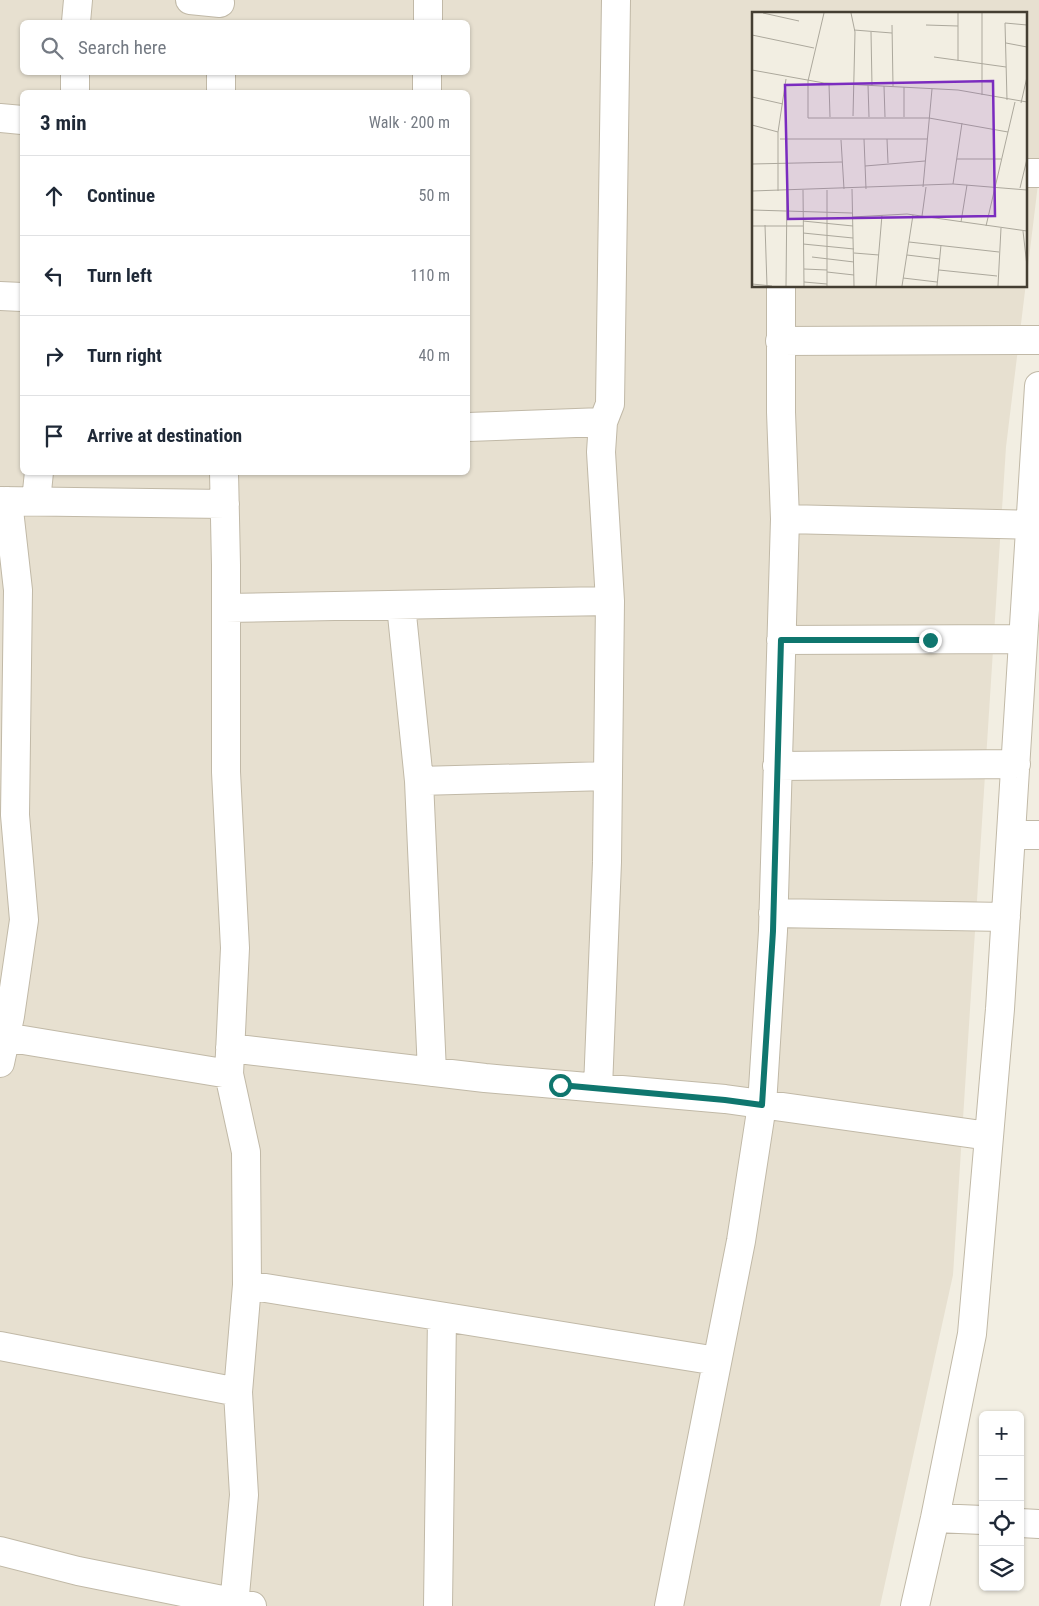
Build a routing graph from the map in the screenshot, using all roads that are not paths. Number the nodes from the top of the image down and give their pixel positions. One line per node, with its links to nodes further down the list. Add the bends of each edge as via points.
1 (78, 0): 6 (street)
2 (190, 0): 5 (street)
3 (428, 0): 7 (street)
4 (616, 0): 24 (street, via 610,404)
5 (220, 8)
6 (76, 20)
7 (428, 20)
8 (75, 75): 11 (street)
9 (221, 75): 12 (street)
10 (428, 75): 13 (street)
11 (75, 90)
12 (221, 90)
13 (428, 90)
14 (0, 118): 15 (street)
15 (20, 120)
16 (1026, 173): 17 (street)
17 (1039, 173)
18 (781, 288): 22 (street)
19 (0, 296): 20 (street)
20 (20, 297)
21 (1039, 340): 22 (street)
22 (780, 341): 31 (street)
23 (1039, 386): 32 (street)
24 (603, 422): 25 (street); 33 (street, via 603,492)
25 (470, 428)
26 (39, 475): 29 (street)
27 (224, 475): 30 (street)
28 (4, 501): 29 (street); 39 (street, via 18,590)
29 (36, 502): 30 (street)
30 (225, 504): 35 (street)
31 (785, 518): 32 (street); 37 (street)
32 (1035, 524): 36 (street)
33 (610, 601): 34 (street); 42 (street)
34 (401, 605): 35 (street); 43 (street)
35 (226, 608): 50 (street, via 226,772 235,948)
36 (1023, 639): 37 (street); 38 (street)
37 (781, 640): 41 (street)
38 (1030, 668): 40 (street)
39 (8, 731): 48 (street, via 24,920)
40 (1016, 764): 41 (street); 44 (street)
41 (777, 766): 46 (street)
42 (608, 776): 43 (street); 52 (street)
43 (419, 781): 51 (street)
44 (1012, 835): 45 (street); 47 (street)
45 (1039, 835)
46 (773, 913): 47 (street); 53 (street)
47 (1006, 918): 54 (street)
48 (8, 967): 49 (street)
49 (3, 1050): 50 (street)
50 (230, 1061): 51 (street); 55 (street, via 246,1152)
51 (432, 1072): 52 (street)
52 (598, 1088): 53 (street)
53 (762, 1105): 54 (street); 58 (street, via 741,1241)
54 (989, 1136): 60 (street, via 972,1334)
55 (247, 1285): 56 (street); 59 (street)
56 (442, 1316): 58 (street); 66 (street)
57 (0, 1346): 59 (street)
58 (717, 1361): 67 (street)
59 (238, 1392): 65 (street, via 244,1495)
60 (935, 1518): 61 (street); 68 (street)
61 (979, 1520)
62 (1024, 1522): 63 (street)
63 (1039, 1524)
64 (0, 1552): 65 (street)
65 (240, 1605)
66 (438, 1606)
67 (669, 1606)
68 (915, 1606)

